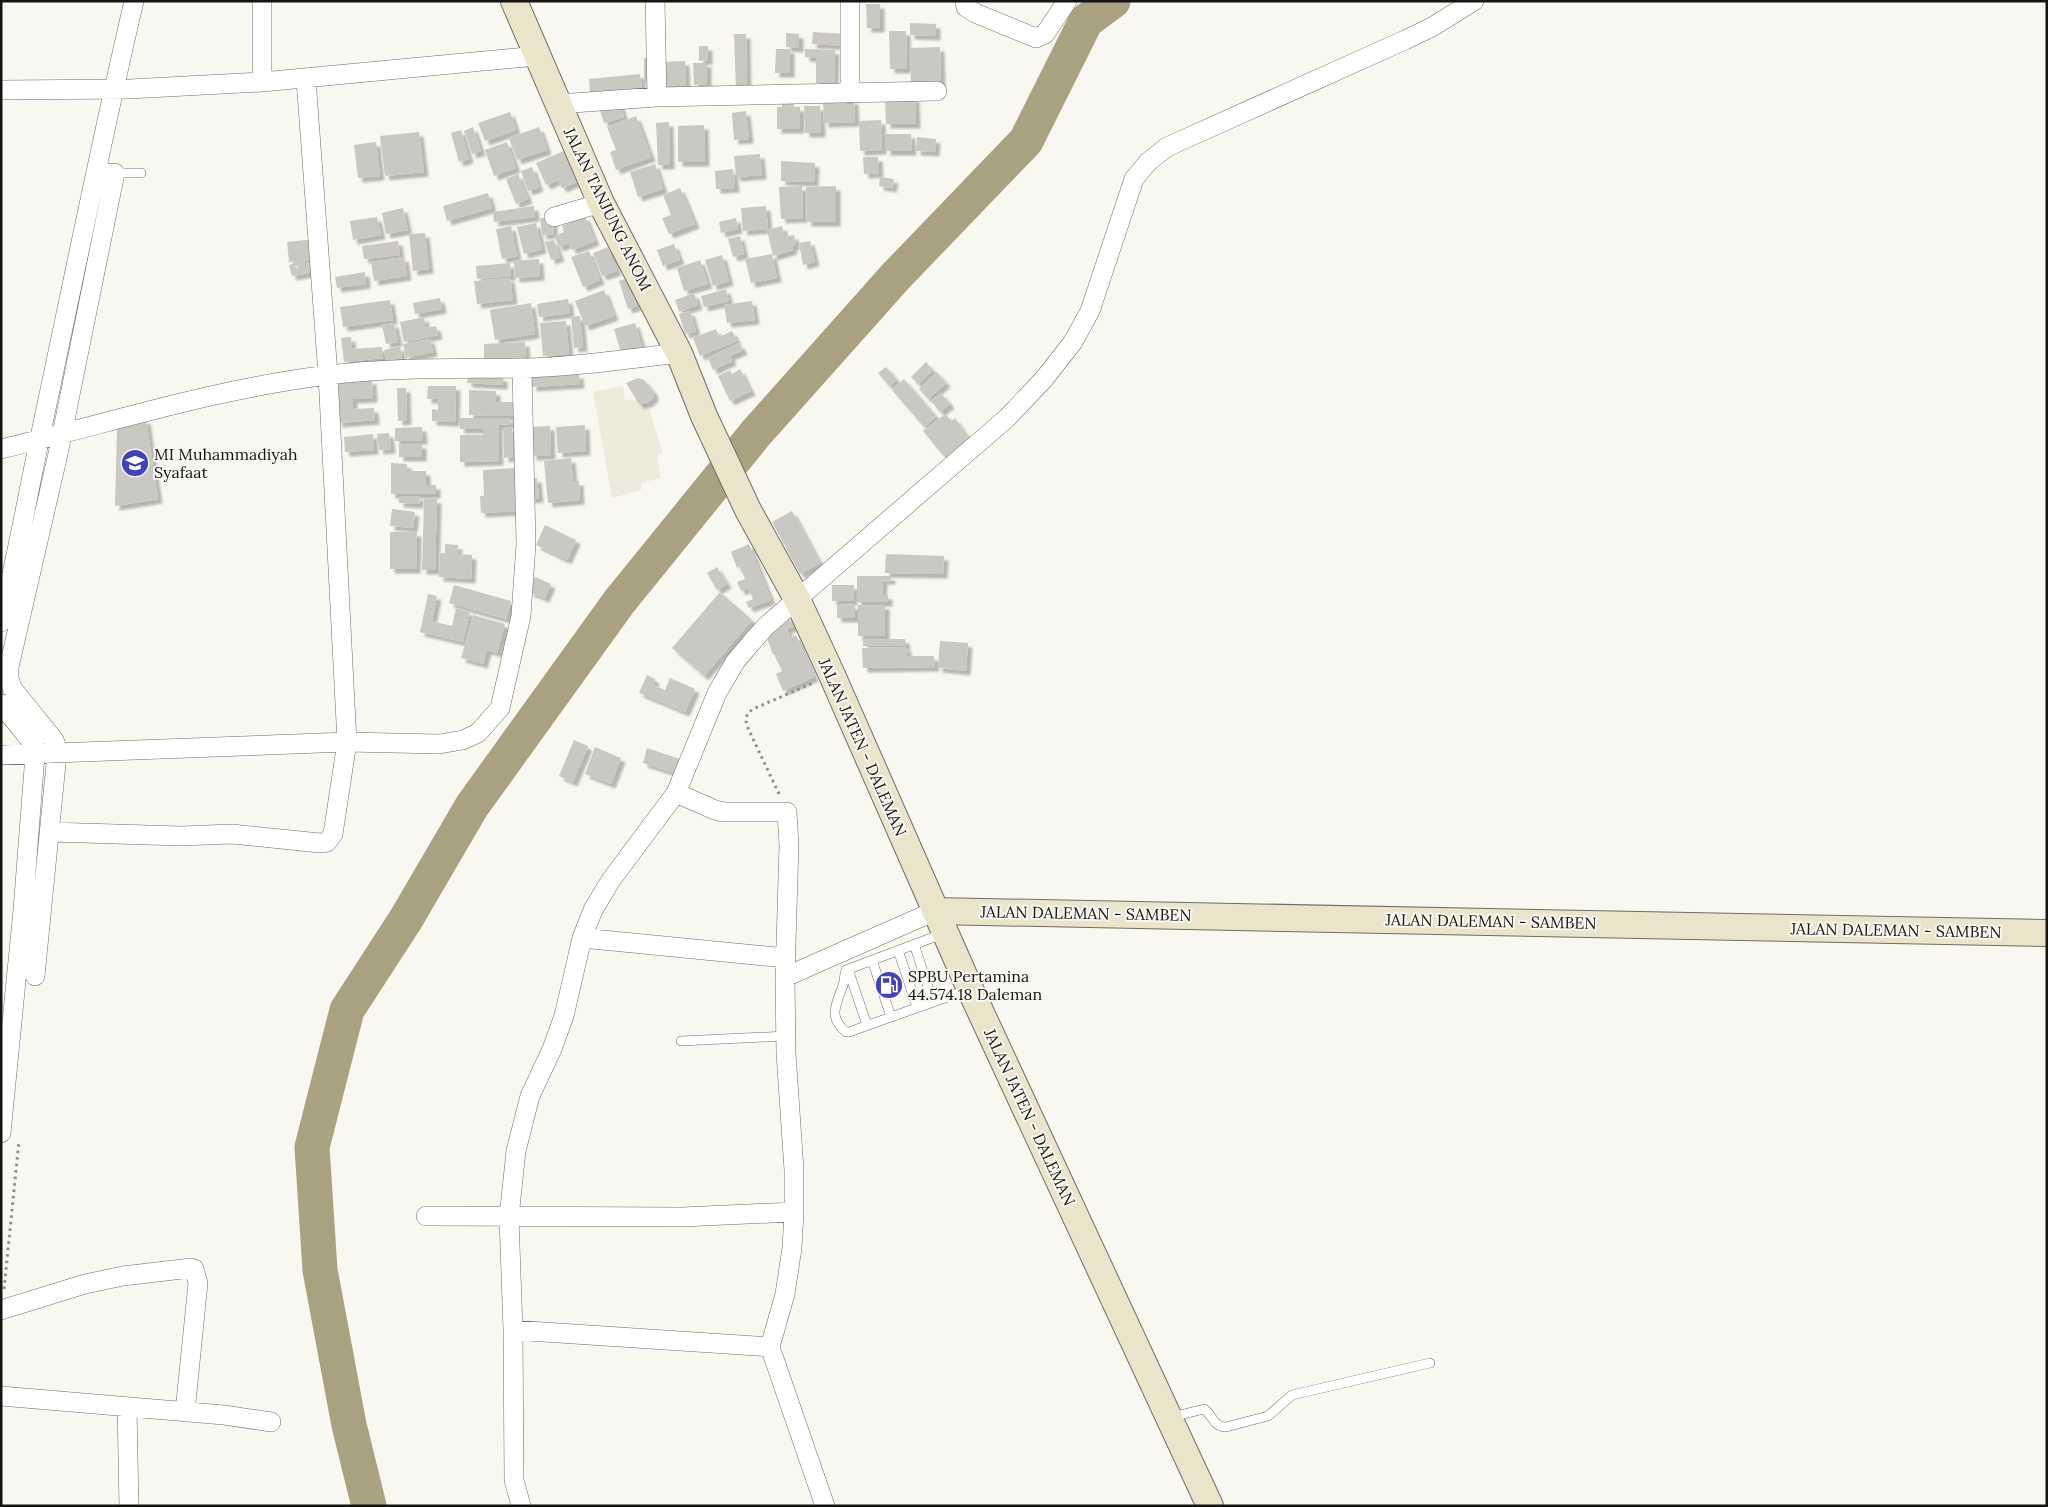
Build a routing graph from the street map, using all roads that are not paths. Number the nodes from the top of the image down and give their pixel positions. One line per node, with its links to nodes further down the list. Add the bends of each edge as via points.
1 (134, 1): 12 (street)
2 (262, 1): 11 (street)
3 (514, 1): 9 (main road, JALAN TANJUNG ANOM)
4 (655, 1): 16 (street)
5 (850, 1): 15 (street)
6 (965, 1): 7 (street, via 966,7 975,14 1036,38 1045,34)
7 (1067, 1)
8 (1474, 1): 28 (street, via 1432,27 1176,143 1148,162 1134,179 1090,311 1073,342 1044,379 960,460)
9 (537, 56): 10 (street); 17 (main road, JALAN TANJUNG ANOM)
10 (306, 79): 11 (street); 24 (street)
11 (262, 82): 12 (street)
12 (120, 89): 13 (street); 18 (street)
13 (1, 90)
14 (937, 91): 15 (street)
15 (850, 94): 16 (street)
16 (657, 97): 17 (street)
17 (558, 104): 20 (main road, JALAN TANJUNG ANOM)
18 (106, 173): 19 (lane); 25 (street)
19 (140, 174)
20 (602, 203): 21 (street); 22 (main road, JALAN TANJUNG ANOM)
21 (554, 217)
22 (679, 353): 23 (street, via 591,364); 27 (main road, JALAN TANJUNG ANOM)
23 (522, 368): 24 (street, via 418,368); 31 (street, via 526,544 522,616 500,708 478,733 463,740 438,744)
24 (328, 375): 25 (street, via 232,391); 31 (street)
25 (51, 437): 26 (street); 29 (street); 32 (street, via 9,667 12,688 54,740 56,745)
26 (1, 449)
27 (748, 510): 28 (main road, JALAN JATEN - DALEMAN)
28 (797, 599): 34 (street, via 766,626 735,662 709,710); 36 (main road, JALAN JATEN - DALEMAN)
29 (1, 622)
30 (1, 704): 32 (street, via 34,746)
31 (347, 742): 32 (street); 35 (street, via 334,828 327,842 232,834 181,836)
32 (46, 754): 33 (street); 35 (street); 44 (street)
33 (1, 755)
34 (676, 792): 38 (street, via 611,880 593,910); 41 (street, via 723,812 787,812)
35 (50, 832): 44 (street)
36 (940, 922): 37 (main road, JALAN DALEMAN - SAMBEN); 39 (lane); 45 (street); 46 (main road, JALAN JATEN - DALEMAN)
37 (2047, 933)
38 (587, 938): 41 (street); 56 (street, via 558,1035 527,1104 516,1152)
39 (914, 944): 40 (lane); 47 (lane)
40 (898, 950): 42 (lane); 48 (lane)
41 (786, 958): 45 (street)
42 (872, 960): 43 (lane); 49 (lane)
43 (848, 969): 50 (lane); 50 (lane, via 835,1004 838,1024 846,1032)
44 (18, 974): 53 (street)
45 (785, 977): 51 (street)
46 (970, 989): 47 (lane); 64 (main road, JALAN JATEN - DALEMAN)
47 (934, 1002): 48 (lane)
48 (917, 1007): 49 (lane)
49 (891, 1017): 50 (lane)
50 (867, 1025)
51 (786, 1036): 52 (lane); 54 (street)
52 (681, 1041)
53 (1, 1133)
54 (794, 1212): 56 (street, via 682,1217); 59 (street, via 785,1294)
55 (426, 1216): 56 (street)
56 (515, 1217): 58 (street)
57 (2, 1311): 63 (street, via 85,1284 183,1267 194,1270 198,1283)
58 (519, 1330): 59 (street); 67 (street, via 514,1480)
59 (770, 1347): 68 (street)
60 (1430, 1363): 64 (lane, via 1292,1395 1268,1416 1226,1427 1216,1424 1204,1408)
61 (1, 1396): 62 (street)
62 (127, 1407): 63 (street); 66 (street)
63 (184, 1412): 65 (street)
64 (1170, 1418): 69 (main road, JALAN JATEN - DALEMAN)
65 (271, 1422)
66 (130, 1506)
67 (521, 1506)
68 (826, 1506)
69 (1210, 1506)

